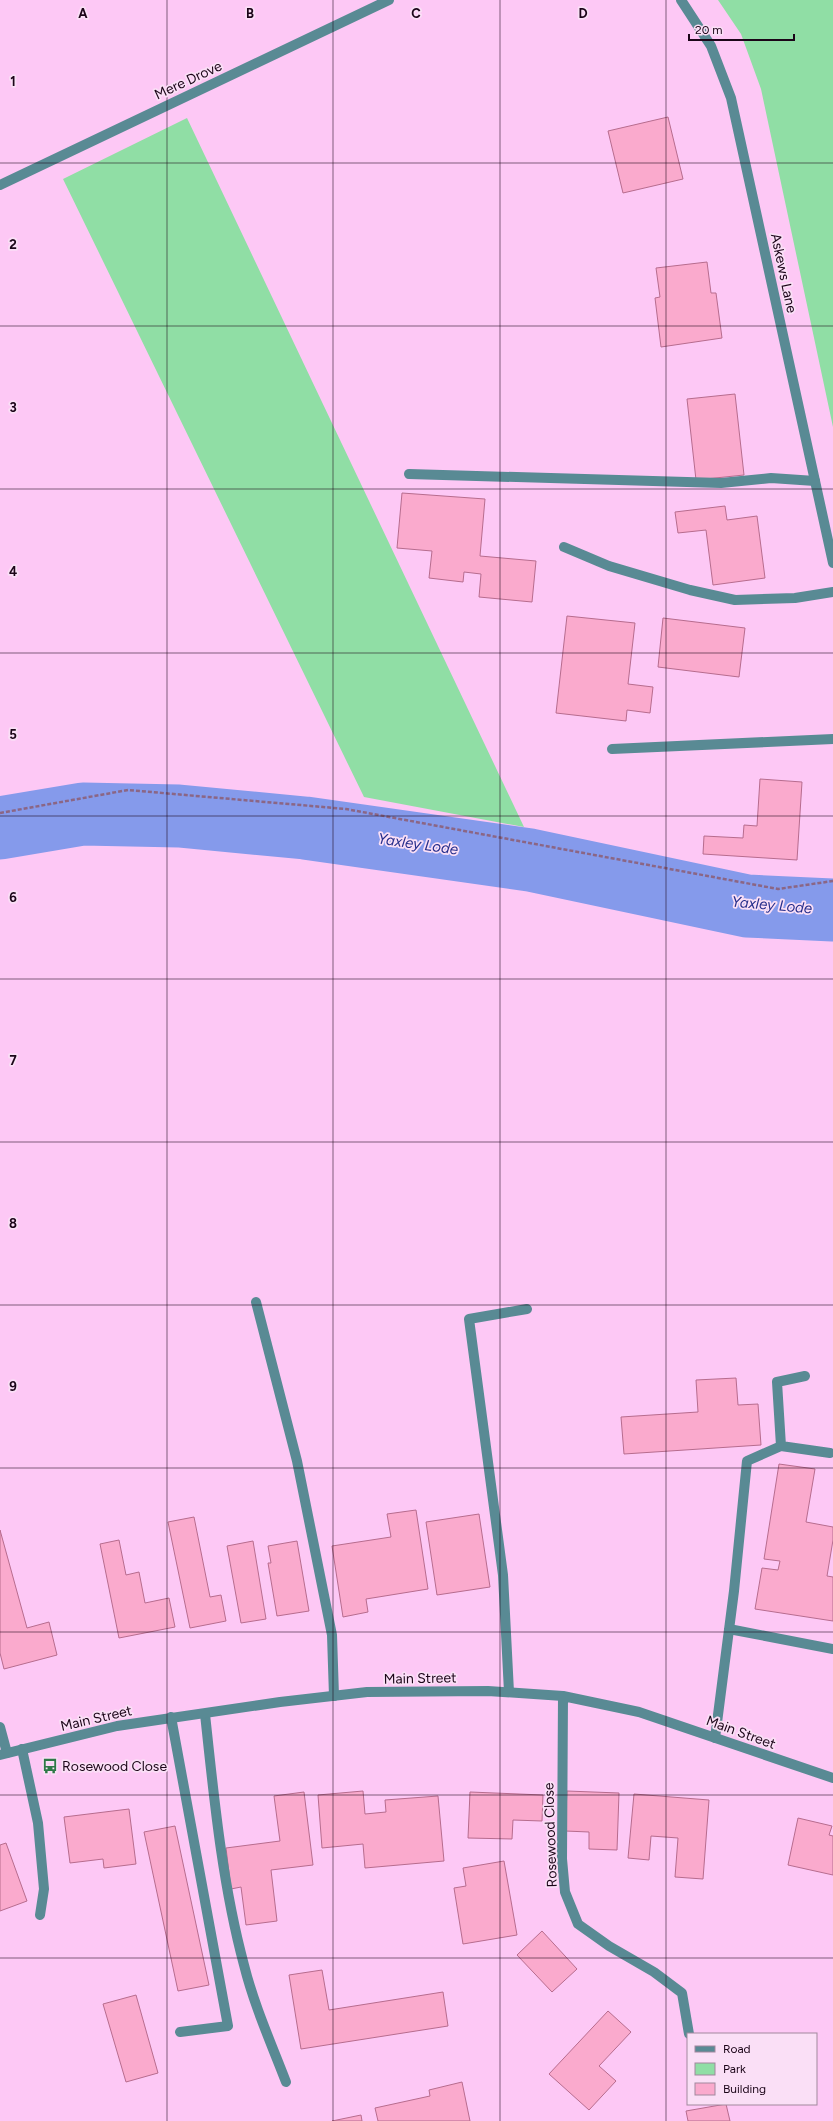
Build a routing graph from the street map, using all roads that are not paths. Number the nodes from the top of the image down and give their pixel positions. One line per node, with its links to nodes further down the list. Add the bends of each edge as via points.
1 (389, 0): 3 (street, Mere Drove)
2 (681, 0): 5 (street, Askews Lane, via 711,46 731,98)
3 (0, 185)
4 (408, 474): 5 (street, via 721,484 771,478)
5 (815, 481): 7 (street, Askews Lane)
6 (564, 547): 8 (street, via 609,566 690,590 735,600 795,598)
7 (833, 563)
8 (833, 592)
9 (833, 739): 10 (street)
10 (612, 749)
11 (256, 1302): 19 (street, via 297,1461 332,1635)
12 (527, 1309): 18 (street, via 469,1319 503,1574)
13 (805, 1376): 14 (street, via 777,1382)
14 (781, 1446): 15 (street); 16 (street, via 747,1462)
15 (830, 1453)
16 (729, 1629): 17 (street); 24 (street)
17 (833, 1649)
18 (509, 1692): 19 (street, Main Street, via 367,1692); 20 (street, Main Street)
19 (334, 1696): 21 (street, Main Street)
20 (563, 1696): 24 (street, Main Street, via 639,1712); 30 (street, Rosewood Close, via 562,1858 565,1892 578,1924 654,1972 682,1993)
21 (205, 1714): 22 (street, Main Street); 31 (street, via 218,1835 238,1945 260,2016)
22 (171, 1717): 25 (street, Main Street, via 117,1726); 29 (street, via 228,2026)
23 (0, 1727): 26 (street)
24 (715, 1738): 27 (street, Main Street)
25 (22, 1749): 26 (street, Main Street); 28 (street, via 38,1823 44,1889)
26 (4, 1754)
27 (833, 1778)
28 (40, 1915)
29 (180, 2032)
30 (689, 2033)
31 (286, 2082)

